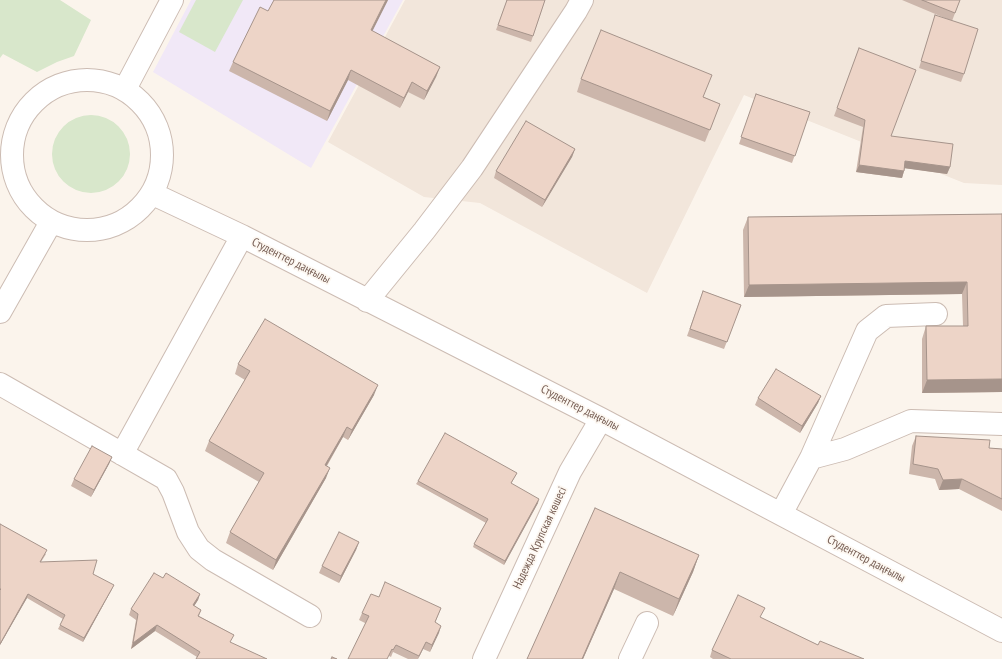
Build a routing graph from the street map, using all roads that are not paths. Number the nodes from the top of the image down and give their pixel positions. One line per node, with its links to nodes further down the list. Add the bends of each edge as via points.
1 (172, 0): 3 (street)
2 (582, 0): 7 (street, via 472,168)
3 (126, 89): 4 (street, via 142,102 154,120 162,144 162,170); 5 (street, via 92,80 67,82 44,93 26,111 14,134 12,159 17,184 30,206)
4 (153, 194): 5 (street, via 140,210 125,221 108,228 79,231); 6 (street, Студенттер даңғылы)
5 (50, 222): 8 (street)
6 (242, 236): 7 (street, Студенттер даңғылы); 13 (street)
7 (368, 300): 11 (street, Студенттер даңғылы)
8 (0, 312)
9 (936, 314): 14 (street, via 886,316 867,331)
10 (0, 384): 13 (street)
11 (601, 418): 15 (street, Студенттер даңғылы); 19 (street, Надежда Крупская көшесі, via 570,472)
12 (1002, 424): 14 (street, via 911,421 844,449)
13 (122, 454): 16 (street, via 166,479 188,532 200,549 214,560)
14 (811, 458): 15 (street)
15 (781, 514): 18 (street, Студенттер даңғылы)
16 (310, 616)
17 (647, 624): 20 (street)
18 (1002, 631)
19 (484, 659)
20 (630, 659)

